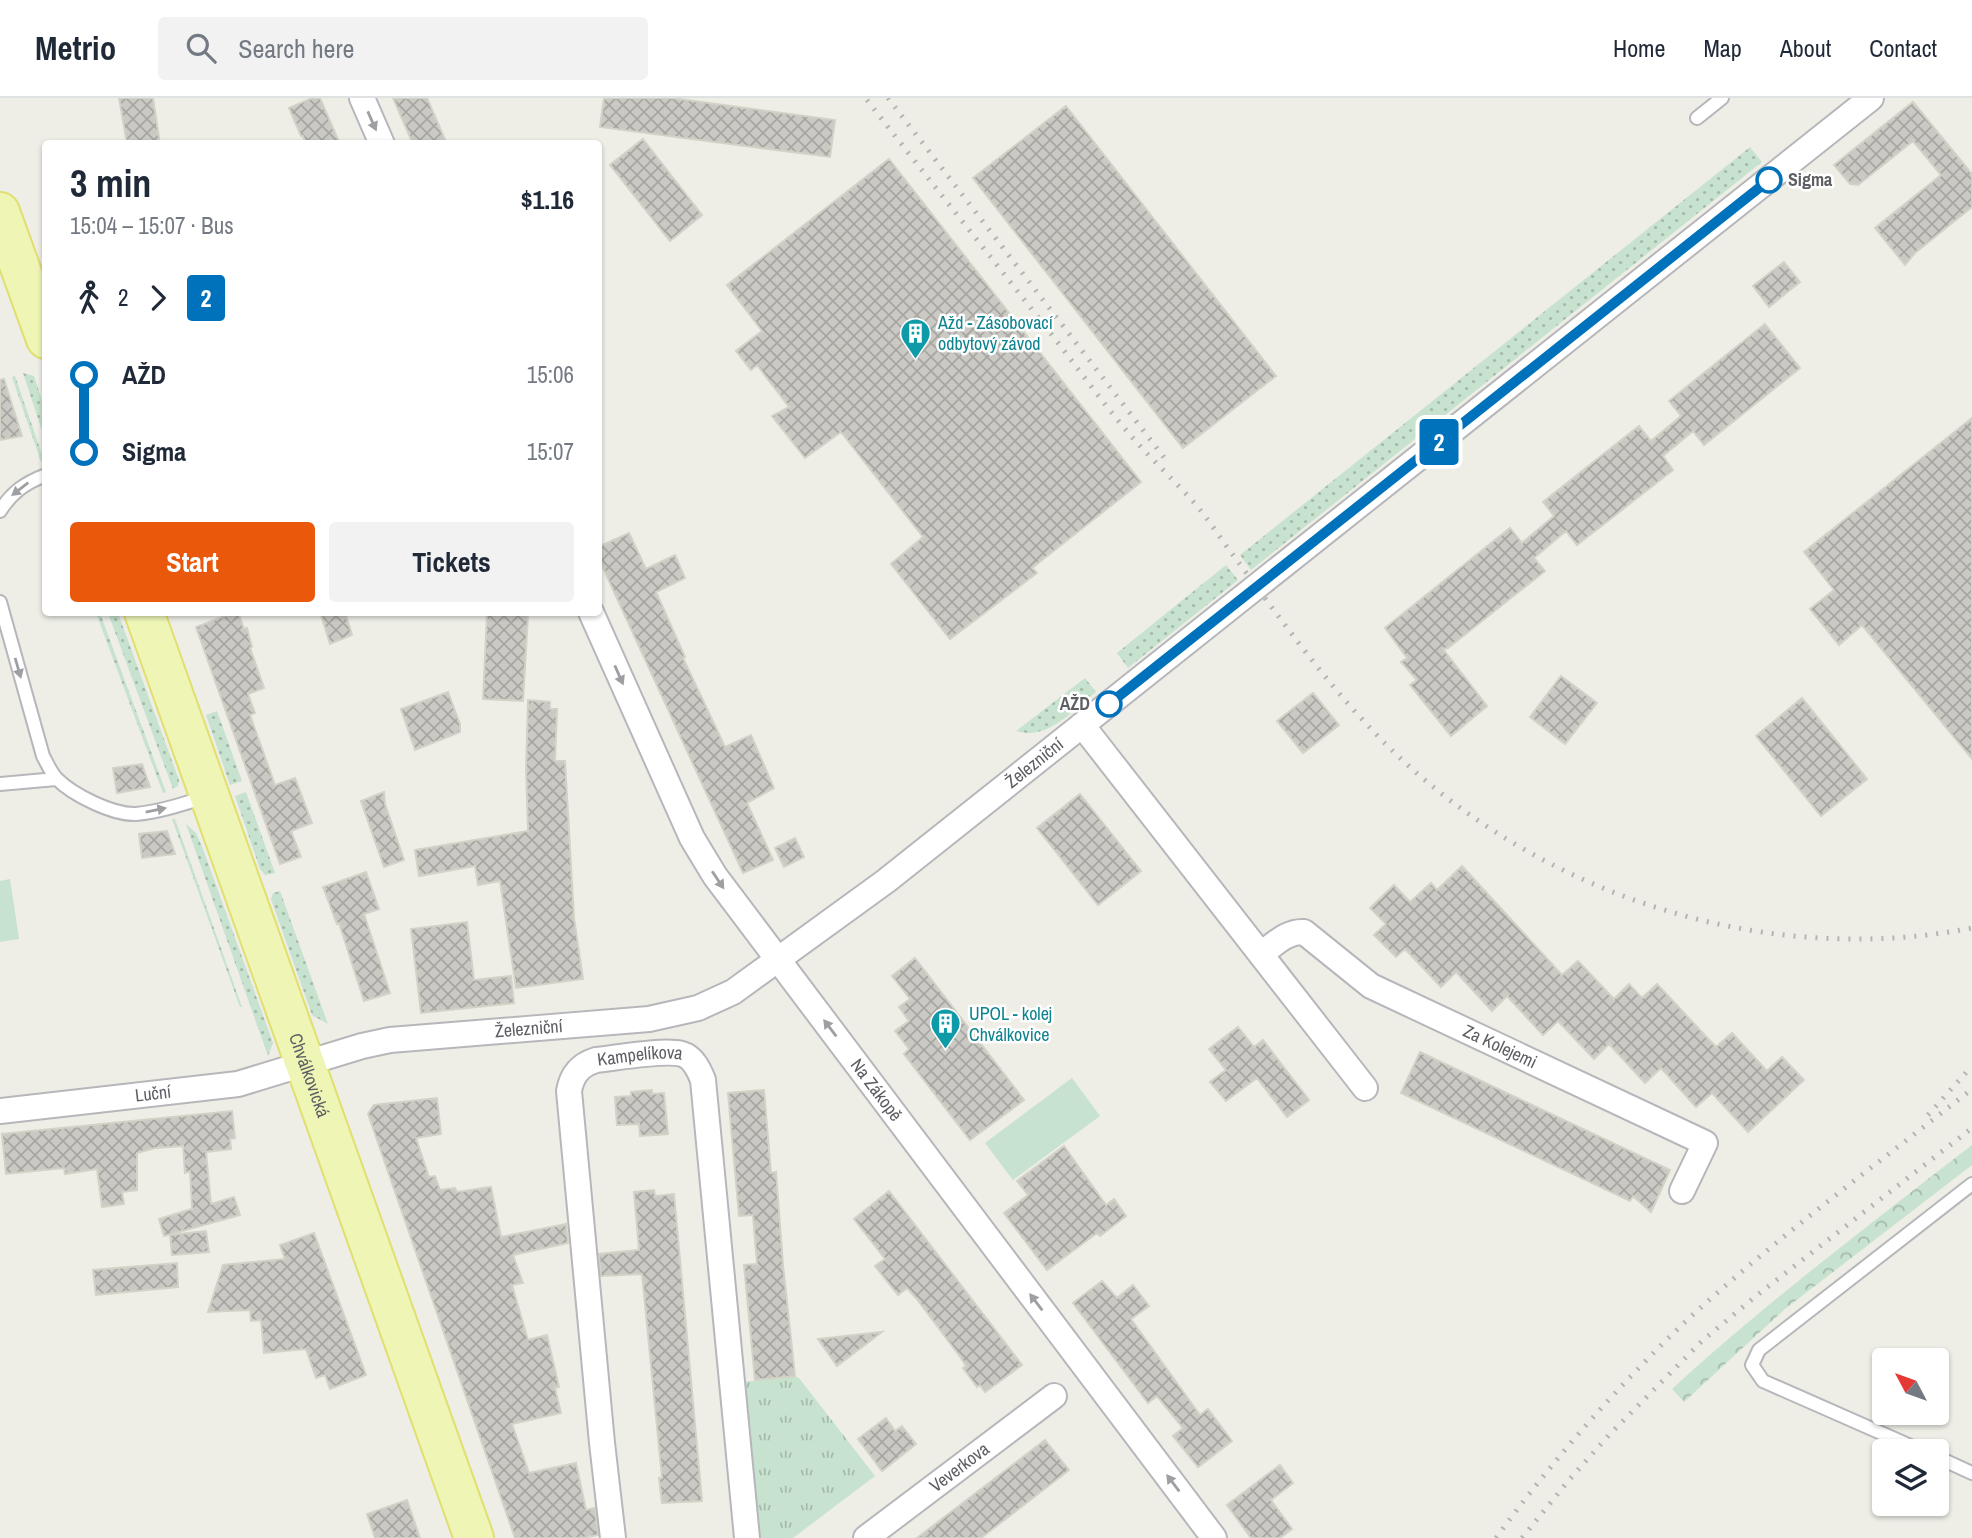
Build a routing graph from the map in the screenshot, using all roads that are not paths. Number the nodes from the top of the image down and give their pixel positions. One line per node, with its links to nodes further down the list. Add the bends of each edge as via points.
1 (362, 98): 5 (street, one-way to 5)
2 (1722, 98): 4 (lane)
3 (1868, 99): 13 (street, Železniční)
4 (1698, 118)
5 (380, 140)
6 (0, 212): 7 (main road)
7 (42, 328)
8 (42, 477): 9 (lane, one-way to 9, via 24,484)
9 (0, 511)
10 (0, 602): 14 (lane, one-way to 14, via 43,756)
11 (145, 616): 16 (main road, Chválkovická)
12 (594, 616): 18 (street, Na Zákopě, one-way to 18, via 692,838)
13 (1082, 725): 17 (street); 18 (street, Železniční)
14 (56, 779): 15 (lane); 16 (lane, one-way to 16, via 105,808 133,814)
15 (0, 784)
16 (210, 796): 19 (main road, Chválkovická)
17 (1261, 954): 20 (street); 23 (street, Za Kolejemi, via 1284,937 1304,932 1371,986 1705,1143)
18 (779, 961): 19 (street, Železniční, via 716,1002 682,1013 390,1040); 32 (street, Na Zákopě, one-way to 18)
19 (305, 1065): 21 (street, Luční, via 238,1084); 28 (main road, Chválkovická)
20 (1365, 1088)
21 (0, 1111)
22 (1972, 1184): 25 (lane, via 1759,1350 1752,1365 1762,1381)
23 (1682, 1191)
24 (1054, 1396): 31 (street, Veverkova)
25 (1895, 1439)
26 (1949, 1462): 27 (lane)
27 (1972, 1473)
28 (474, 1538)
29 (613, 1538): 30 (street, Kampelíkova, via 569,1091 575,1073 587,1063 684,1054 703,1080)
30 (747, 1538)
31 (866, 1538)
32 (1214, 1538)

